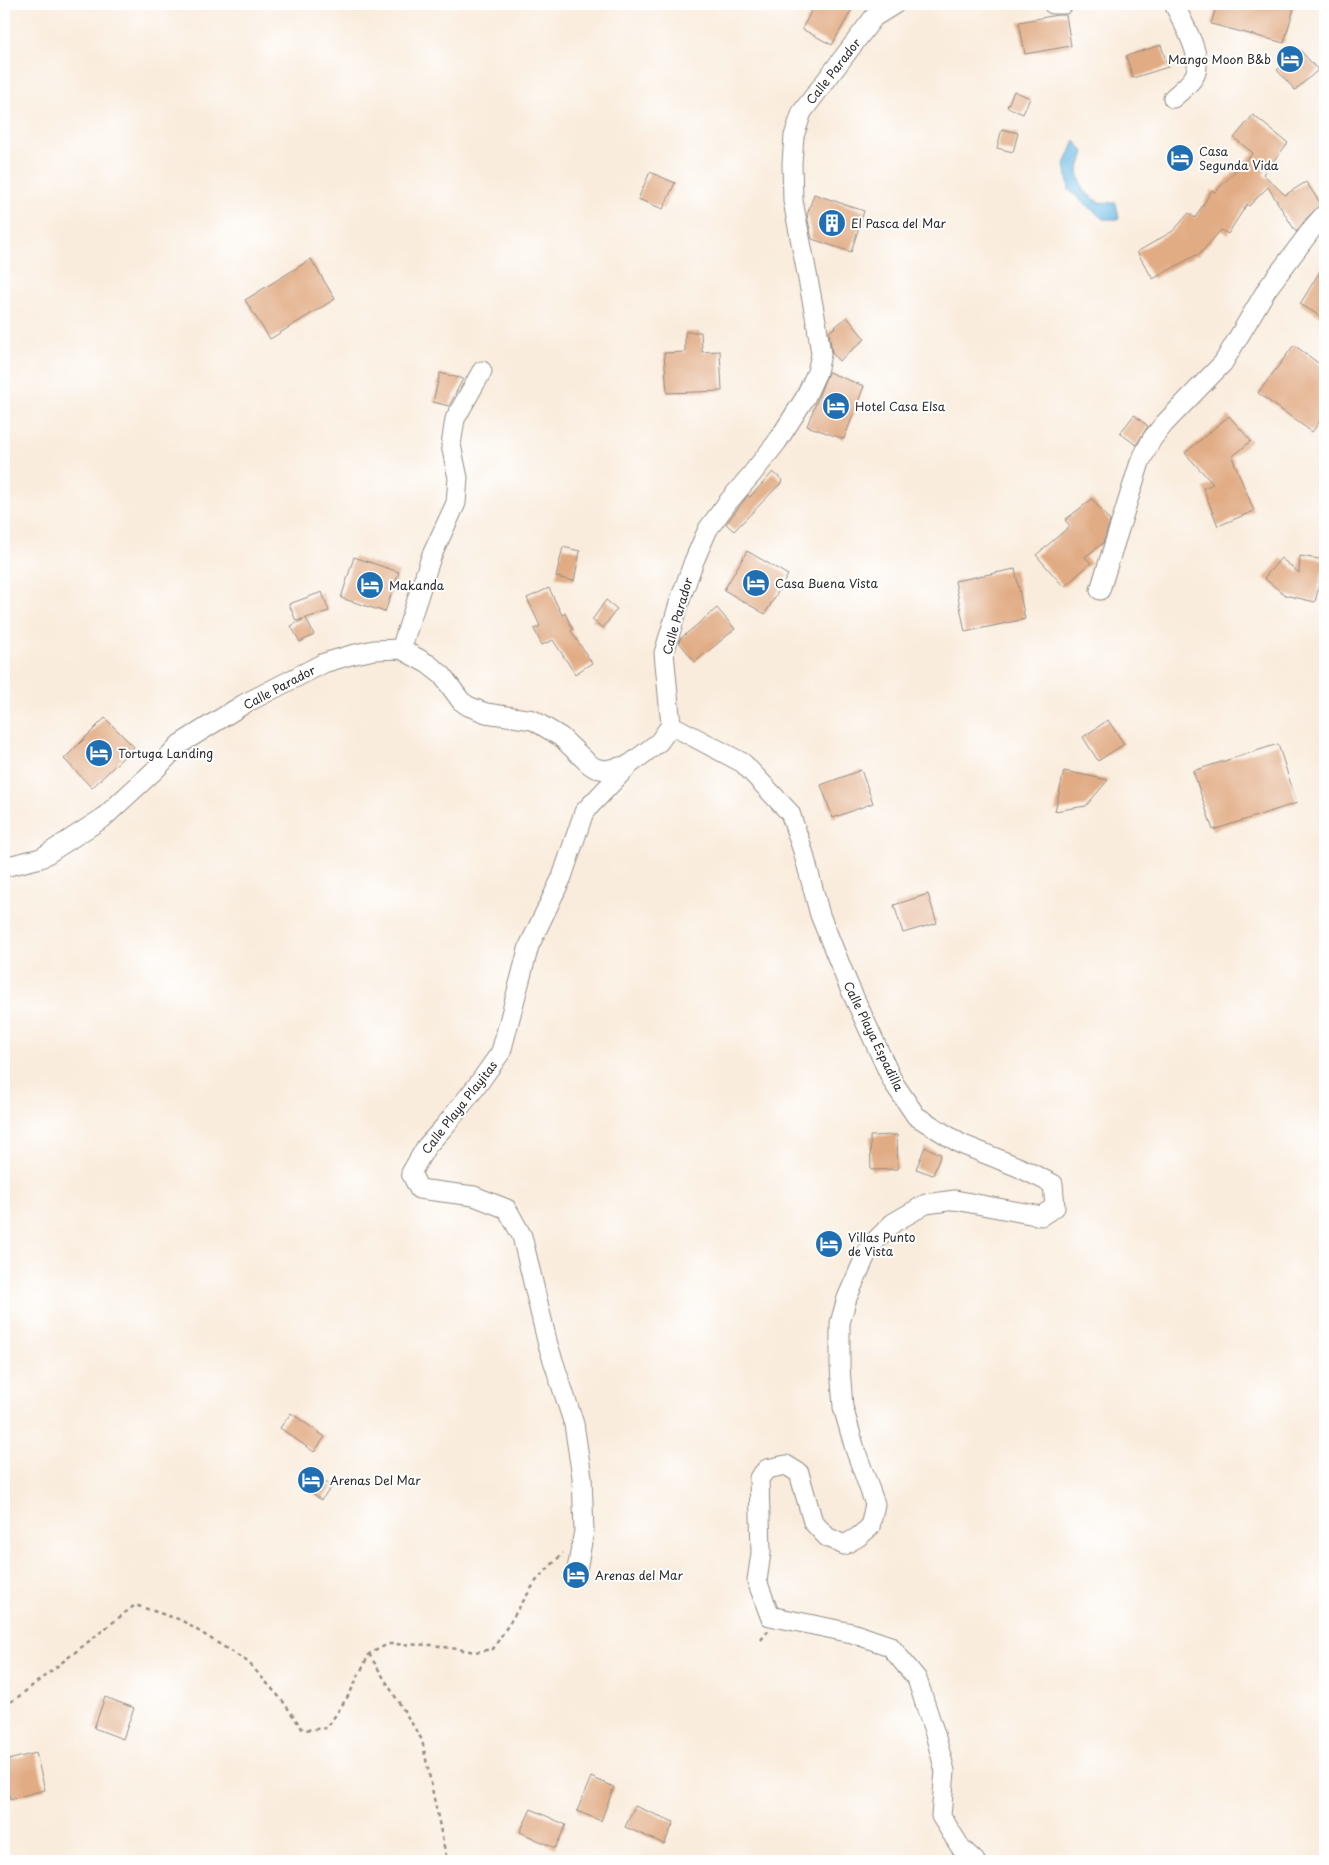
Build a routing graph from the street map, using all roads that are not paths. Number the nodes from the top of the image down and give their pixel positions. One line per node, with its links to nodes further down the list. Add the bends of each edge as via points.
1 (895, 4): 10 (street, Calle Parador, via 874,17 802,112 794,136 793,201 821,354 805,398 777,442 708,529 694,562 664,654)
2 (1053, 4): 3 (street)
3 (1064, 4)
4 (1174, 4): 5 (street, via 1197,52 1198,65 1195,76)
5 (1173, 98)
6 (1325, 214): 8 (street, via 1267,289 1224,364 1152,440 1140,462)
7 (482, 371): 9 (street, via 455,419 451,445 458,478 456,502 431,556)
8 (1100, 590)
9 (401, 649): 11 (street, via 428,664 461,701 476,710 533,720 560,737 595,768 605,770); 12 (street, Calle Parador, via 351,654 324,663 244,704 180,744 103,818 41,858)
10 (671, 725): 11 (street, via 658,742); 14 (street, Calle Playa Espadilla, via 743,763 790,813 820,915 848,984 893,1082 916,1116 961,1144 1053,1184 1055,1207 1042,1216 955,1200 926,1204 893,1223 870,1246 847,1298 840,1323 843,1407 875,1504 870,1527 844,1545 827,1537 812,1522 799,1473 786,1465 767,1469 759,1478 761,1553 757,1581 770,1616 852,1633 890,1646 917,1679 936,1734 945,1771 941,1816 961,1848)
11 (628, 765): 13 (street, Calle Playa Playitas, via 584,812 562,877 529,946 501,1052 426,1147 411,1173 419,1189 474,1196 507,1209 522,1236 548,1345 574,1424 582,1478 584,1531)
12 (4, 867)
13 (576, 1575)
14 (975, 1861)

